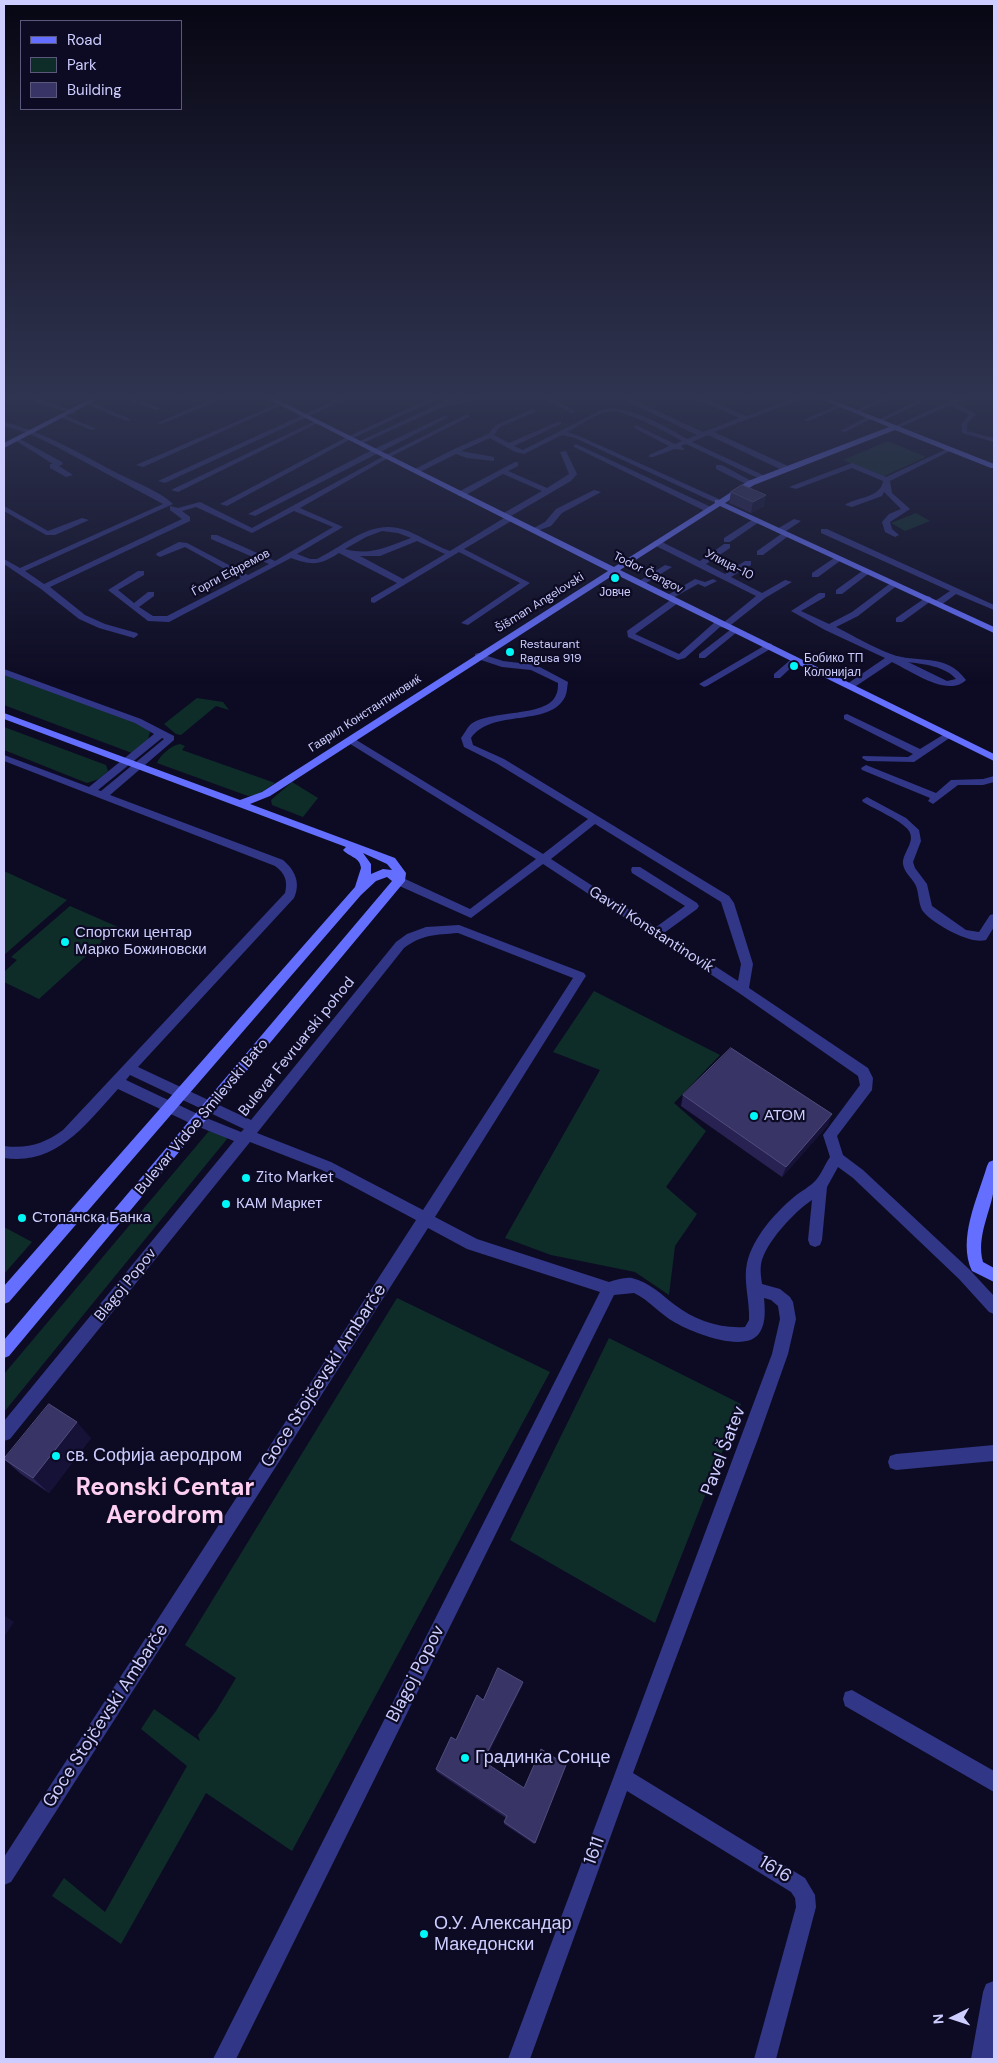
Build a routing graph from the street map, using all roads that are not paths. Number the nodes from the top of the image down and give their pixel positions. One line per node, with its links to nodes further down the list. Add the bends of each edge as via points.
1 (149, 492): 17 (street)
2 (246, 492): 16 (street)
3 (293, 492): 23 (street)
4 (322, 492): 20 (street)
5 (458, 492): 14 (street, Todor Čangov)
6 (464, 492): 14 (street)
7 (545, 492): 24 (street)
8 (597, 492): 28 (street, via 559,511 548,524)
9 (673, 492): 21 (street)
10 (697, 492): 15 (street)
11 (735, 492): 15 (street, Šišman Angelovski)
12 (880, 492): 18 (street)
13 (890, 492): 31 (street, via 893,499 906,509 886,522 888,530)
14 (461, 494): 24 (street, Todor Čangov)
15 (718, 502): 21 (street, Šišman Angelovski); 26 (street)
16 (224, 504)
17 (165, 506): 22 (street); 48 (street)
18 (849, 506)
19 (4, 508): 25 (street, via 46,533)
20 (294, 508): 22 (street, via 252,531 197,504); 40 (street, Ѓорги Ефремов, via 339,527)
21 (708, 509): 34 (street, Šišman Angelovski)
22 (176, 511): 60 (street, via 187,519)
23 (252, 514)
24 (507, 517): 28 (street, Todor Čangov); 35 (street)
25 (85, 520)
26 (758, 520): 30 (street); 46 (street)
27 (797, 521): 30 (street)
28 (534, 530): 49 (street, Todor Čangov)
29 (824, 531): 61 (street)
30 (784, 532): 37 (street); 42 (street)
31 (895, 535)
32 (214, 537): 45 (street)
33 (417, 538): 36 (street, via 404,532 382,529 367,532); 38 (street, via 436,550); 41 (street, via 377,554)
34 (657, 543): 46 (street, Улица-10); 49 (street, Šišman Angelovski)
35 (458, 549): 38 (street); 73 (street, via 526,583)
36 (337, 550): 40 (street, via 315,562); 41 (street)
37 (760, 553)
38 (450, 554): 57 (street)
39 (160, 555): 54 (street, via 186,544)
40 (291, 555): 45 (street, Ѓорги Ефремов)
41 (352, 555): 57 (street)
42 (840, 558): 50 (street); 52 (street)
43 (4, 561): 48 (street)
44 (748, 563): 53 (street)
45 (275, 564): 54 (street, Ѓорги Ефремов)
46 (701, 564): 53 (street, Улица-10)
47 (668, 567): 58 (street)
48 (19, 571): 60 (street)
49 (615, 571): 58 (street, Todor Čangov); 80 (street, Šišman Angelovski)
50 (868, 571): 59 (street); 62 (street)
51 (141, 573): 70 (street, Ѓорги Ефремов, via 112,590)
52 (815, 575)
53 (726, 576): 65 (street, Улица-10)
54 (247, 578): 70 (street, Ѓорги Ефремов, via 168,619 151,618)
55 (713, 581): 66 (street, via 705,584 698,581)
56 (788, 582): 65 (street)
57 (404, 583): 68 (street)
58 (640, 583): 66 (street, Todor Čangov)
59 (895, 584): 67 (street); 75 (street, via 855,614)
60 (44, 587): 78 (street, via 82,616 102,626)
61 (955, 591): 69 (street); 71 (street)
62 (840, 592)
63 (151, 594): 70 (street)
64 (822, 595): 75 (street, via 795,611)
65 (762, 596): 74 (street)
66 (671, 599): 74 (street, Todor Čangov); 74 (street, via 631,635 678,657)
67 (928, 599): 69 (street); 72 (street)
68 (374, 600)
69 (938, 603): 77 (street)
70 (134, 607)
71 (994, 608)
72 (899, 620)
73 (465, 623)
74 (721, 624): 76 (street, Todor Čangov)
75 (828, 628): 82 (street)
76 (734, 630): 79 (street, Todor Čangov); 81 (street)
77 (994, 630)
78 (134, 635)
79 (768, 646): 83 (street, Todor Čangov); 86 (street)
80 (478, 656): 93 (street, Гаврил Константиновиќ); 105 (street, via 502,664 540,670 563,682 564,689 562,696 545,709 487,720 474,726 466,738 469,747 500,761)
81 (702, 656)
82 (892, 658): 82 (street, via 945,684 961,680 932,663); 87 (street)
83 (795, 659): 85 (street); 87 (street, Todor Čangov)
84 (4, 672): 91 (street, via 138,720)
85 (777, 676)
86 (704, 684)
87 (850, 686): 92 (street, Todor Čangov)
88 (4, 716): 97 (street)
89 (847, 717): 94 (street)
90 (4, 723): 97 (street)
91 (160, 734): 97 (street); 97 (street, via 171,738)
92 (949, 735): 94 (street); 96 (street, Todor Čangov)
93 (350, 740): 100 (street, Гаврил Константиновиќ); 106 (street, Gavril Konstantinoviḱ)
94 (920, 753): 98 (street, via 910,760 867,763 936,799 951,781)
95 (4, 758): 99 (street)
96 (994, 758)
97 (131, 766): 99 (street); 101 (street); 103 (street); 109 (street, via 355,853 368,868)
98 (994, 779)
99 (90, 791): 101 (street)
100 (266, 794): 103 (street, Гаврил Константиновиќ); 104 (street)
101 (102, 796): 114 (street, via 279,863 288,871 293,884 290,895)
102 (868, 800): 110 (street, via 914,830 916,841 908,862 921,884 927,908 963,933 982,937)
103 (241, 803): 104 (street)
104 (263, 812): 108 (street, via 382,856 398,867 401,873)
105 (594, 819): 106 (street); 113 (street, via 728,902 747,964)
106 (542, 858): 108 (street, via 471,914); 112 (street, Gavril Konstantinoviḱ)
107 (636, 870): 112 (street, via 692,906)
108 (399, 881): 109 (street, via 389,872 381,872); 118 (street, Bulevar Vidoe Smilevski Bato)
109 (357, 892): 116 (street, Bulevar Vidoe Smilevski Bato)
110 (994, 918)
111 (459, 929): 120 (street, Bulevar Fevruarski pohod, via 426,931 400,945); 125 (street, Goce Stojčevski Ambarče, via 580,976)
112 (656, 934): 113 (street, Gavril Konstantinoviḱ)
113 (743, 990): 122 (street, Gavril Konstantinoviḱ, via 863,1072 867,1078 867,1086 830,1135)
114 (128, 1069): 115 (street); 116 (street)
115 (117, 1082): 117 (street); 121 (street, via 55,1144 31,1154)
116 (181, 1094): 117 (street, Bulevar Vidoe Smilevski Bato); 118 (street)
117 (170, 1107): 119 (street); 130 (street, Bulevar Vidoe Smilevski Bato)
118 (209, 1108): 119 (street, Bulevar Vidoe Smilevski Bato); 120 (street)
119 (199, 1121): 120 (street); 132 (street, Bulevar Vidoe Smilevski Bato)
120 (248, 1134): 125 (street, Bulevar Fevruarski pohod, via 332,1169); 133 (street, Blagoj Popov)
121 (4, 1152)
122 (837, 1158): 124 (street); 131 (street, via 964,1274)
123 (994, 1166): 127 (street, via 975,1240 974,1259 977,1266)
124 (820, 1186): 126 (street); 128 (street, via 793,1207 759,1250 752,1276)
125 (426, 1218): 129 (street, Bulevar Fevruarski pohod, via 471,1243 583,1278); 140 (street, Goce Stojčevski Ambarče)
126 (815, 1240)
127 (994, 1275)
128 (754, 1289): 129 (street, via 757,1324 749,1336 718,1332 689,1322 633,1285); 136 (street, Pavel Šatev, via 775,1294 785,1302 788,1318 784,1337 751,1436)
129 (609, 1290): 142 (street, Blagoj Popov)
130 (4, 1297)
131 (994, 1307)
132 (4, 1351)
133 (4, 1433)
134 (994, 1452): 135 (street)
135 (896, 1462)
136 (673, 1644): 138 (street, 1611)
137 (852, 1699): 139 (street)
138 (622, 1777): 143 (street, 1611); 144 (street, 1616, via 798,1884 805,1895 806,1907)
139 (994, 1782)
140 (4, 1876)
141 (994, 1992): 145 (street)
142 (224, 2059)
143 (519, 2059)
144 (765, 2059)
145 (982, 2059)

